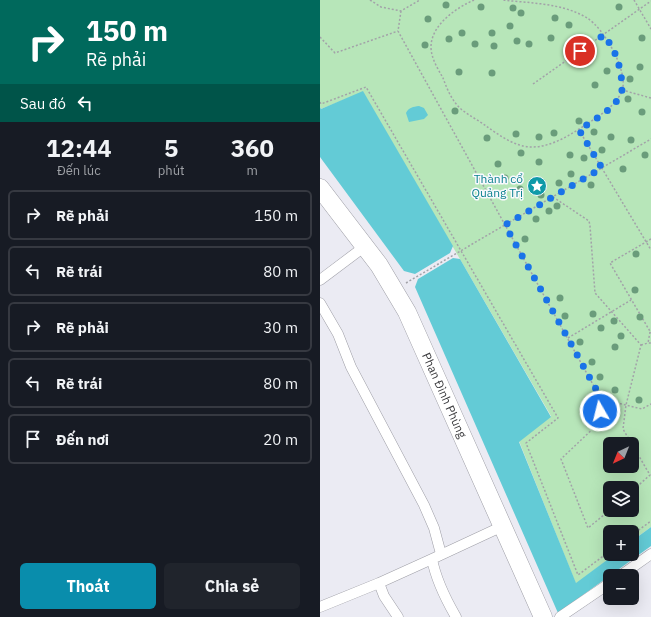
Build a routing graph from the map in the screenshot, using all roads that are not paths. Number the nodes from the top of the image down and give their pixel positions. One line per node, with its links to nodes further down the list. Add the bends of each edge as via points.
1 (321, 193): 2 (highway, Phan Đình Phùng)
2 (364, 247): 3 (street); 5 (highway, Phan Đình Phùng, via 407,312)
3 (320, 280)
4 (320, 303): 7 (street, via 424,505 434,528)
5 (504, 526): 7 (street); 14 (highway, Phan Đình Phùng)
6 (651, 554): 8 (street)
7 (437, 556): 9 (street); 13 (street, via 435,572)
8 (630, 569)
9 (379, 583): 11 (street); 12 (street)
10 (603, 588): 15 (street)
11 (320, 607)
12 (398, 617)
13 (456, 617)
14 (543, 617)
15 (560, 617)

